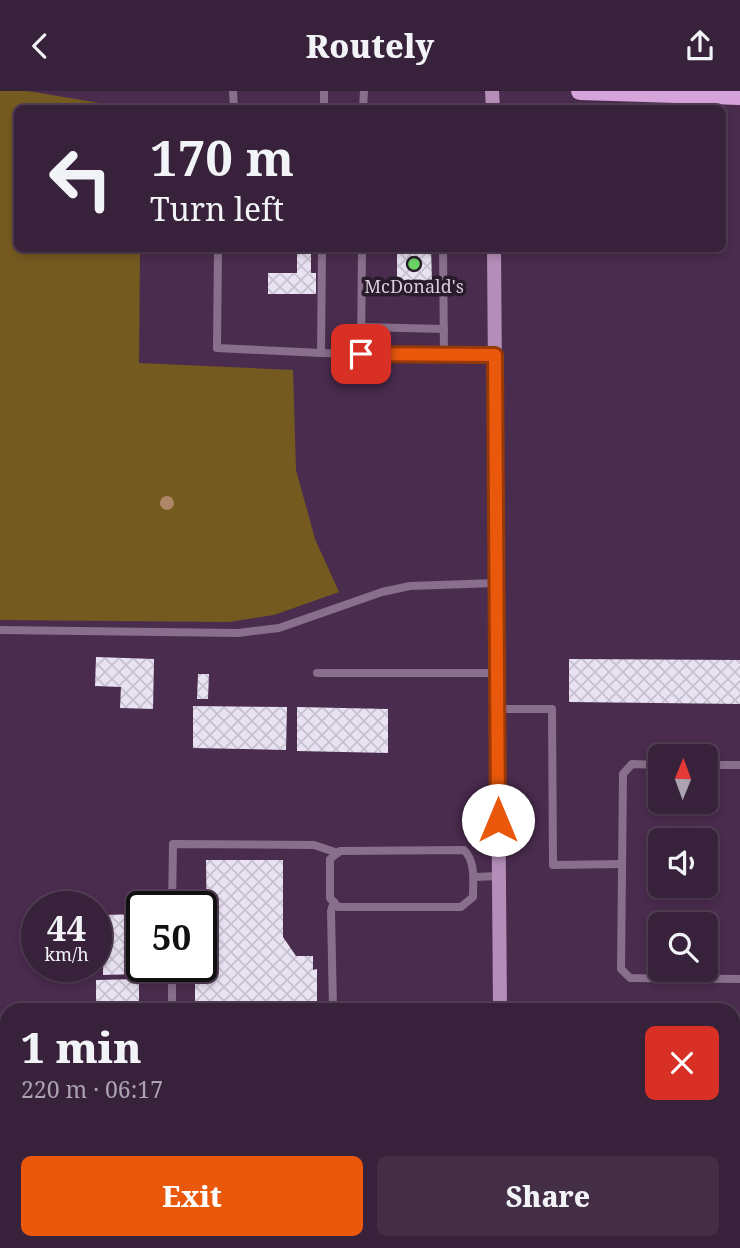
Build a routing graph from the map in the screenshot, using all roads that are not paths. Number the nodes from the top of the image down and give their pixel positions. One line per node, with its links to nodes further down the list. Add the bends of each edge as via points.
1 (580, 91): 2 (main road)
2 (671, 92): 3 (main road)
3 (740, 96)
4 (218, 252): 11 (lane, via 217,348)
5 (322, 252): 11 (lane)
6 (362, 252): 9 (lane)
7 (443, 252): 10 (lane)
8 (494, 252): 14 (main road)
9 (361, 327): 10 (lane); 12 (lane)
10 (444, 329): 13 (lane)
11 (321, 353): 12 (lane)
12 (361, 354): 13 (lane)
13 (444, 355): 14 (lane)
14 (495, 355): 15 (main road)
15 (496, 583): 16 (lane, via 410,586 279,628 238,633); 18 (main road)
16 (0, 630)
17 (317, 673): 18 (lane)
18 (497, 673): 19 (main road)
19 (497, 709): 24 (lane, via 552,709 553,865); 25 (main road)
20 (648, 765): 24 (lane, via 632,764 623,773)
21 (718, 765): 22 (lane)
22 (740, 765)
23 (338, 853): 26 (lane, via 464,850); 27 (lane, via 314,845 173,844); 28 (lane, via 330,859 330,898)
24 (622, 864): 29 (lane, via 621,969 630,978)
25 (499, 876): 26 (lane); 33 (main road)
26 (474, 877): 28 (lane, via 473,897 461,907 338,907)
27 (173, 891)
28 (334, 902): 32 (lane)
29 (740, 979)
30 (172, 982): 31 (lane)
31 (172, 1003)
32 (332, 1003)
33 (500, 1003)

